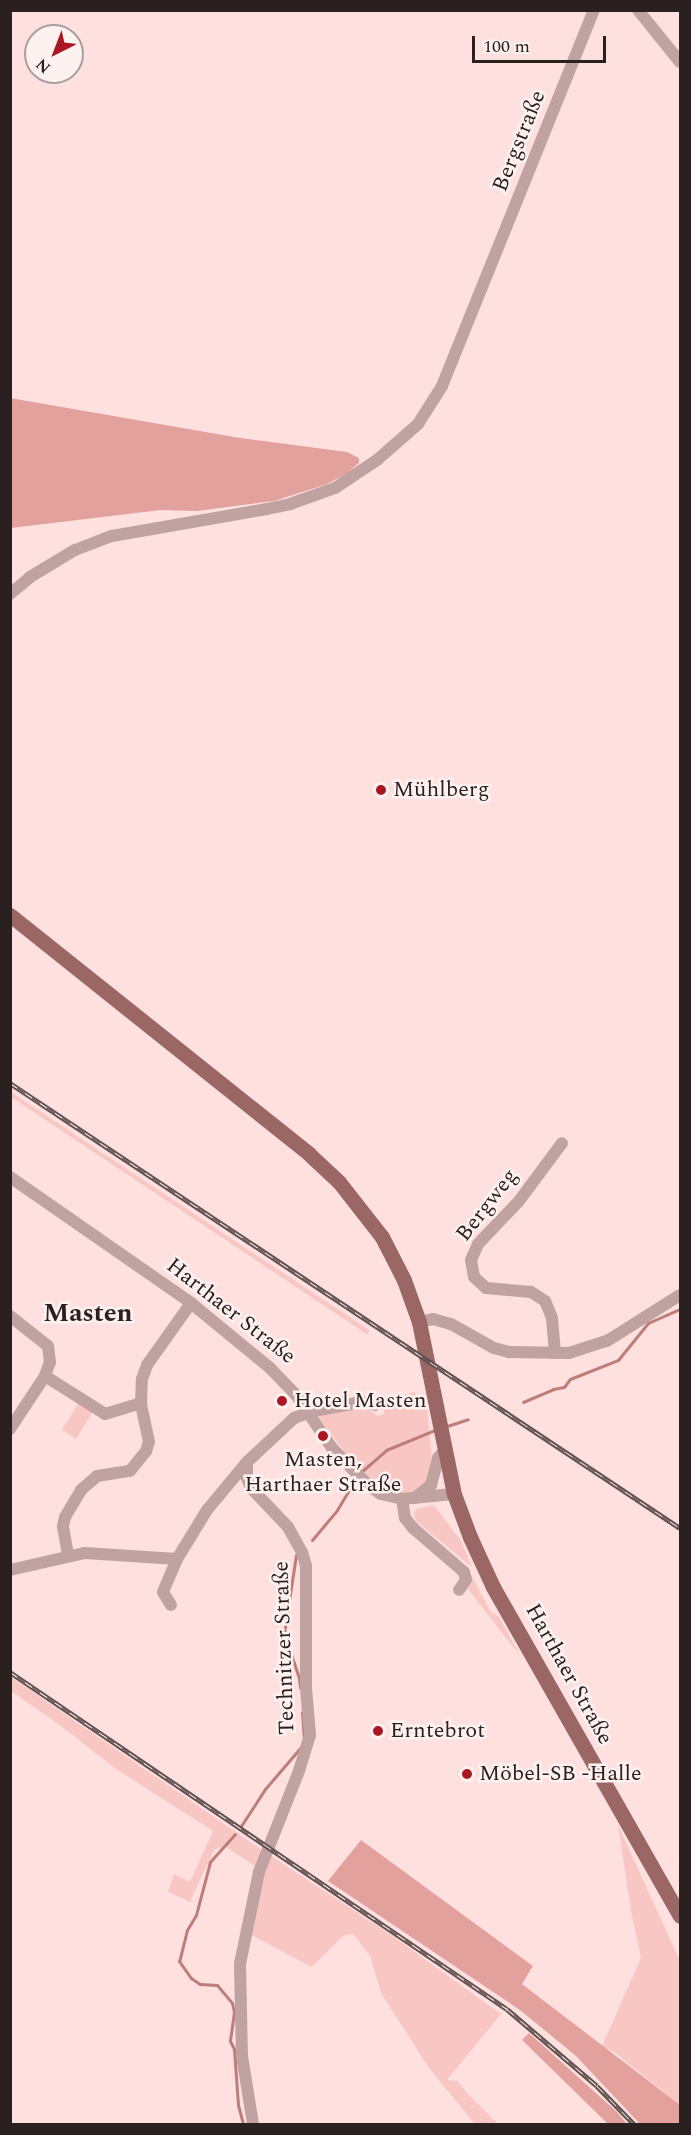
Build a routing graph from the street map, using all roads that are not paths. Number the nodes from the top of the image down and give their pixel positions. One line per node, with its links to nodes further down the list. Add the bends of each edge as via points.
1 (594, 10): 4 (street, Bergstraße, via 432,406 410,431 335,488 290,504 104,539 75,549)
2 (638, 10): 3 (street)
3 (681, 62)
4 (10, 594)
5 (10, 915): 11 (main road, Harthaer Straße, via 339,1182 382,1237 404,1280)
6 (562, 1143): 12 (street, Bergweg, via 519,1201 478,1244 471,1260 474,1277 486,1288 531,1292 545,1301 552,1318)
7 (10, 1177): 9 (street, Harthaer Straße)
8 (681, 1295): 12 (street, via 607,1341 569,1353)
9 (191, 1303): 14 (street, via 147,1365 140,1390); 16 (street, Harthaer Straße, via 270,1368 296,1395)
10 (10, 1316): 13 (street, via 48,1346 50,1362)
11 (419, 1322): 12 (street, via 434,1319 451,1324 509,1352); 18 (main road, Harthaer Straße)
12 (555, 1353)
13 (45, 1376): 14 (street, via 105,1414); 17 (street)
14 (141, 1403): 22 (street, via 148,1432 146,1451 130,1471 97,1476 81,1490 63,1526)
15 (375, 1405): 16 (street, via 362,1402)
16 (306, 1413): 19 (street, via 294,1418); 21 (street, Harthaer Straße, via 358,1476 381,1494)
17 (10, 1429)
18 (441, 1437): 20 (main road, Harthaer Straße); 21 (street, via 431,1485)
19 (247, 1462): 23 (street, via 207,1510); 28 (street, Technitzer Straße, via 251,1488 288,1527 306,1566 310,1735 252,1897 240,1964 242,2056)
20 (454, 1494): 21 (street, Harthaer Straße); 27 (main road, Harthaer Straße, via 494,1587)
21 (408, 1499): 25 (street, via 405,1518 464,1572 466,1580)
22 (68, 1556): 23 (street, via 85,1553); 24 (street)
23 (177, 1559): 26 (street, via 163,1592)
24 (10, 1570)
25 (459, 1590)
26 (171, 1605)
27 (681, 1917)
28 (253, 2124)

